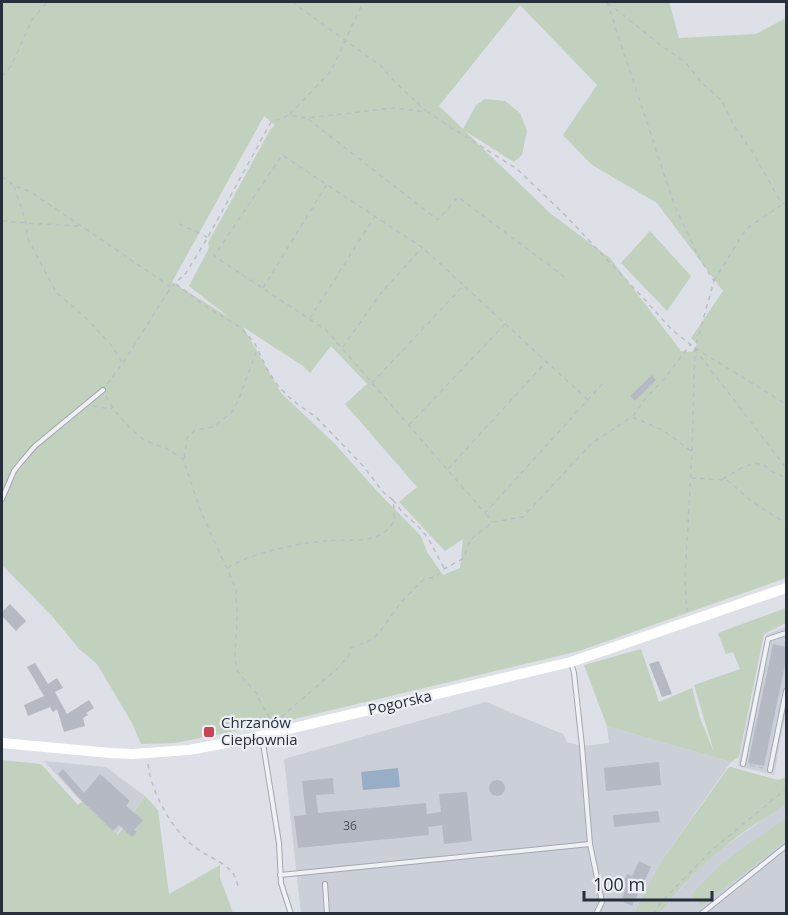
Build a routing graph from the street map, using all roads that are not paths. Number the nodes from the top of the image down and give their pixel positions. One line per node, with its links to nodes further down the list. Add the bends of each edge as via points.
1 (103, 390): 2 (lane, via 35,446 14,471)
2 (2, 499)
3 (786, 588): 5 (street, Pogorska)
4 (786, 633): 9 (lane, via 768,639)
5 (571, 662): 7 (street, Pogorska, via 274,727); 11 (lane)
6 (786, 691): 10 (lane)
7 (261, 735): 8 (street, Pogorska, via 189,750 147,753); 13 (lane, via 279,843)
8 (2, 743)
9 (743, 764)
10 (770, 770)
11 (590, 844): 13 (lane); 17 (lane, via 602,902)
12 (786, 846): 18 (lane)
13 (280, 875): 15 (lane)
14 (325, 884): 16 (lane)
15 (291, 914)
16 (327, 914)
17 (596, 914)
18 (701, 914)

